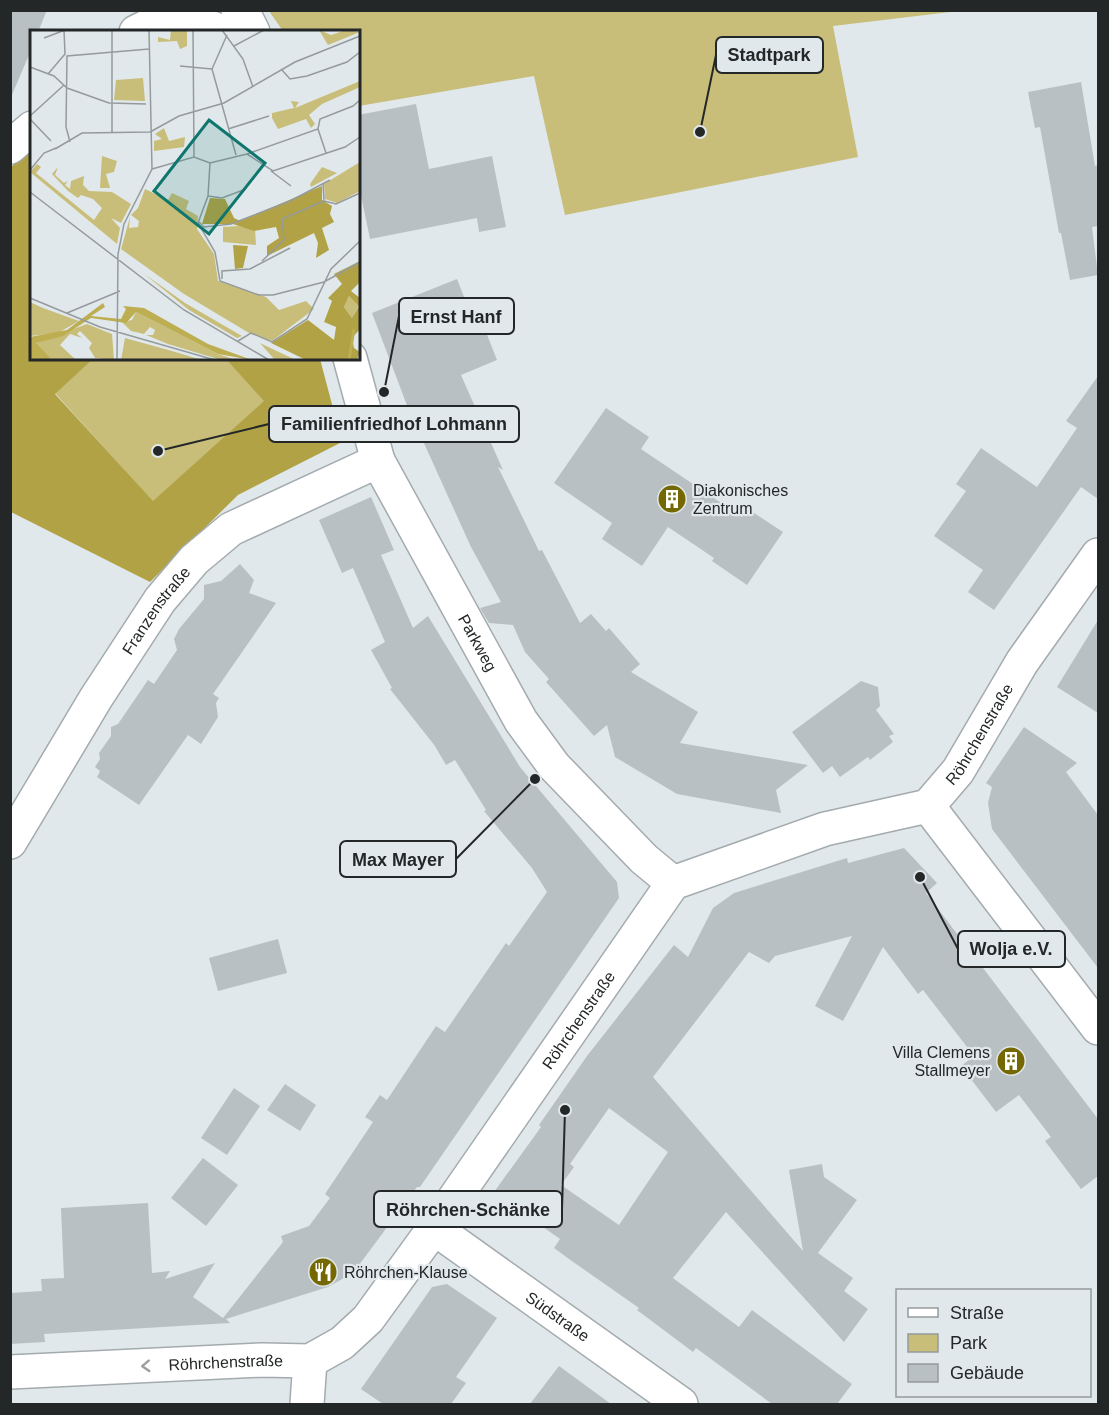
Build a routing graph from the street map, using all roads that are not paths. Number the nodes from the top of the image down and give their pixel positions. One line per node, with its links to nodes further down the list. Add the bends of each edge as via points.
1 (238, 10): 4 (street)
2 (139, 30): 3 (street, via 166,22 196,22)
3 (218, 30)
4 (252, 30)
5 (30, 130): 6 (street)
6 (10, 147)
7 (351, 360): 8 (street, Parkweg)
8 (378, 461): 11 (street, Franzenstraße, via 231,530 194,560 160,600 96,698); 12 (street, Parkweg, via 521,721 554,766 644,859)
9 (1098, 555): 10 (street, Röhrchenstraße, via 1022,662 958,771)
10 (928, 807): 12 (street, via 825,829); 13 (street)
11 (10, 842)
12 (673, 883): 14 (street, Röhrchenstraße)
13 (1098, 1028)
14 (434, 1228): 15 (street, Röhrchenstraße, via 368,1319 342,1343); 18 (street, Südstraße)
15 (310, 1361): 16 (street, Röhrchenstraße, one-way to 16); 17 (street)
16 (10, 1372)
17 (307, 1404)
18 (681, 1404)

